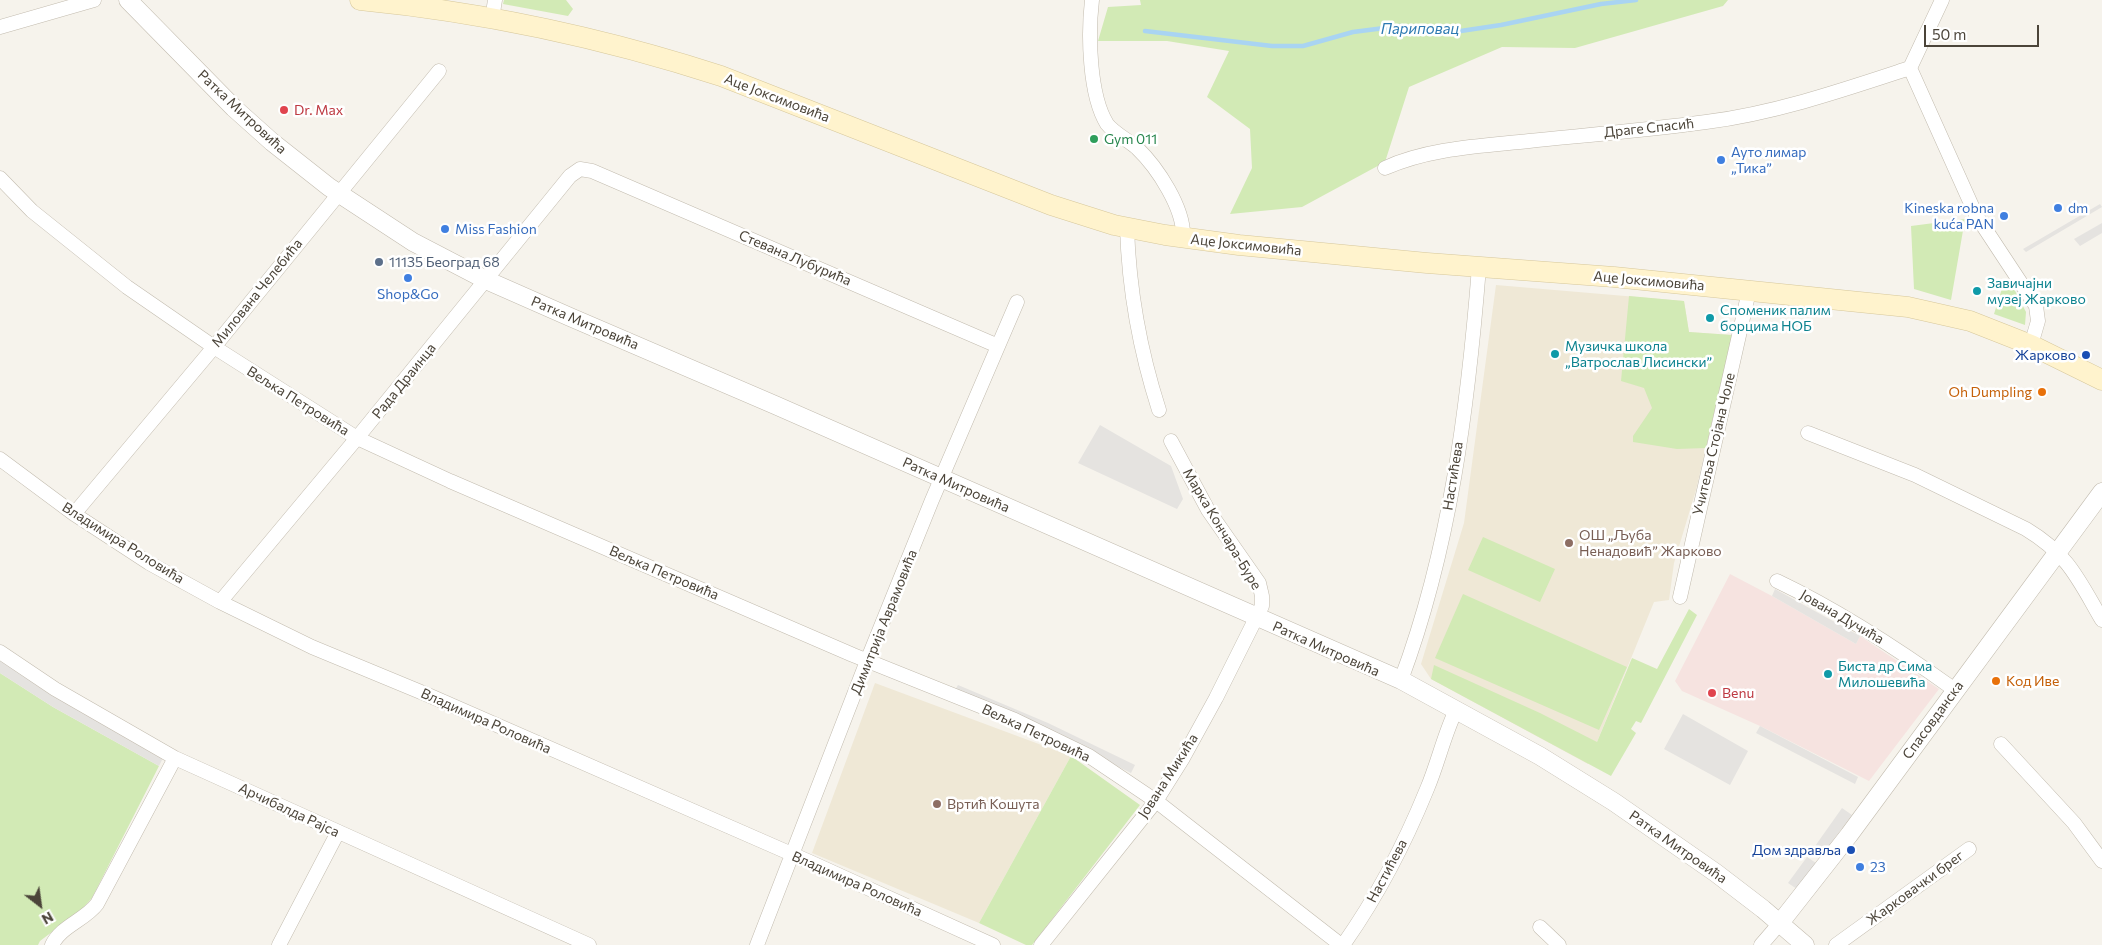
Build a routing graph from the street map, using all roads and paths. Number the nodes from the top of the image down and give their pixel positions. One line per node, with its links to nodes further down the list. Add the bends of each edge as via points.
1 (94, 0): 7 (street)
2 (128, 0): 13 (street, Ратка Митровића, via 253,126)
3 (360, 0): 6 (main road, Аце Јоксимовића, via 418,7)
4 (1092, 0): 15 (street, Аце Јоксимовића, via 1089,42 1102,112 1108,125 1139,151 1160,177 1179,211 1184,227)
5 (1942, 0): 8 (street)
6 (493, 9): 14 (main road, Аце Јоксимовића, via 721,76 1051,205)
7 (0, 27)
8 (1910, 68): 10 (street, Драге Спасић, via 1832,94 1737,117 1452,150 1402,160); 20 (street, via 1976,216 2036,306 2038,321)
9 (439, 71): 13 (street, Милована Челебића)
10 (1385, 168)
11 (592, 171): 17 (street, Рада Драинца, via 580,169 570,176); 21 (street, Стевана Лубурића)
12 (0, 178): 22 (street, Вељка Петровића, via 32,211 127,287)
13 (339, 195): 17 (street, Ратка Митровића, via 413,242); 22 (street, Милована Челебића)
14 (1127, 228): 15 (main road, Аце Јоксимовића); 24 (street, via 1136,316)
15 (1183, 238): 16 (main road, Аце Јоксимовића)
16 (1479, 267): 18 (main road, Аце Јоксимовића); 40 (street, Настићева, via 1470,363 1443,539 1426,606)
17 (486, 280): 26 (street, Рада Драинца); 29 (street, Ратка Митровића)
18 (1749, 291): 20 (main road, Аце Јоксимовића, via 1928,310 1970,321); 34 (street, Учитеља Стојана Чоле)
19 (1017, 302): 21 (street, Димитрија Аврамовића)
20 (2031, 345): 23 (main road, Аце Јоксимовића)
21 (998, 346): 29 (street, Димитрија Аврамовића)
22 (214, 347): 26 (street, Вељка Петровића); 31 (street, Милована Челебића)
23 (2102, 380)
24 (1159, 410)
25 (1808, 433): 32 (street, via 1915,475 2026,530)
26 (357, 438): 35 (street, Рада Драинца); 39 (street, Вељка Петровића)
27 (1171, 441): 36 (street, Марка Кончара-Буре, via 1208,510 1259,583 1263,600)
28 (0, 459): 31 (street, Владимира Роловића)
29 (942, 478): 36 (street, Ратка Митровића); 39 (street, Димитрија Аврамовића)
30 (2102, 492): 32 (street, Спасовданска)
31 (74, 514): 35 (street, Владимира Роловића, via 149,563)
32 (2058, 552): 37 (street); 41 (street, Спасовданска)
33 (1777, 581): 41 (street, Јована Дучића, via 1832,608)
34 (1680, 597)
35 (220, 602): 48 (street, Владимира Роловића, via 312,647)
36 (1257, 618): 40 (street, Ратка Митровића); 45 (street, Јована Микића, via 1187,750)
37 (2102, 620)
38 (0, 652): 44 (street, Арчибалда Рајса, via 56,689)
39 (867, 661): 45 (street, Вељка Петровића, via 1015,720 1081,752); 48 (street, Димитрија Аврамовића)
40 (1401, 680): 42 (street, Ратка Митровића)
41 (1955, 690): 50 (street, Спасовданска)
42 (1456, 710): 50 (street, Ратка Митровића, via 1614,802 1716,873); 58 (street, Настићева, via 1427,789 1398,852 1369,906)
43 (2001, 744): 49 (street, via 2074,823)
44 (175, 758): 46 (street, Арчибалда Рајса); 52 (street, via 97,904 59,935)
45 (1156, 800): 57 (street, Јована Микића); 58 (street, Вељка Петровића)
46 (338, 832): 53 (street); 54 (street, Арчибалда Рајса)
47 (1969, 849): 62 (street, Жарковачки брег)
48 (792, 856): 55 (street, Димитрија Аврамовића); 56 (street, Владимира Роловића)
49 (2102, 861)
50 (1780, 923): 60 (street, Спасовданска); 61 (street, Ратка Митровића)
51 (1540, 927): 59 (street)
52 (52, 945)
53 (280, 945)
54 (589, 945)
55 (757, 945)
56 (993, 945)
57 (1041, 945)
58 (1342, 945)
59 (1559, 945)
60 (1761, 945)
61 (1805, 945)
62 (1836, 945)

